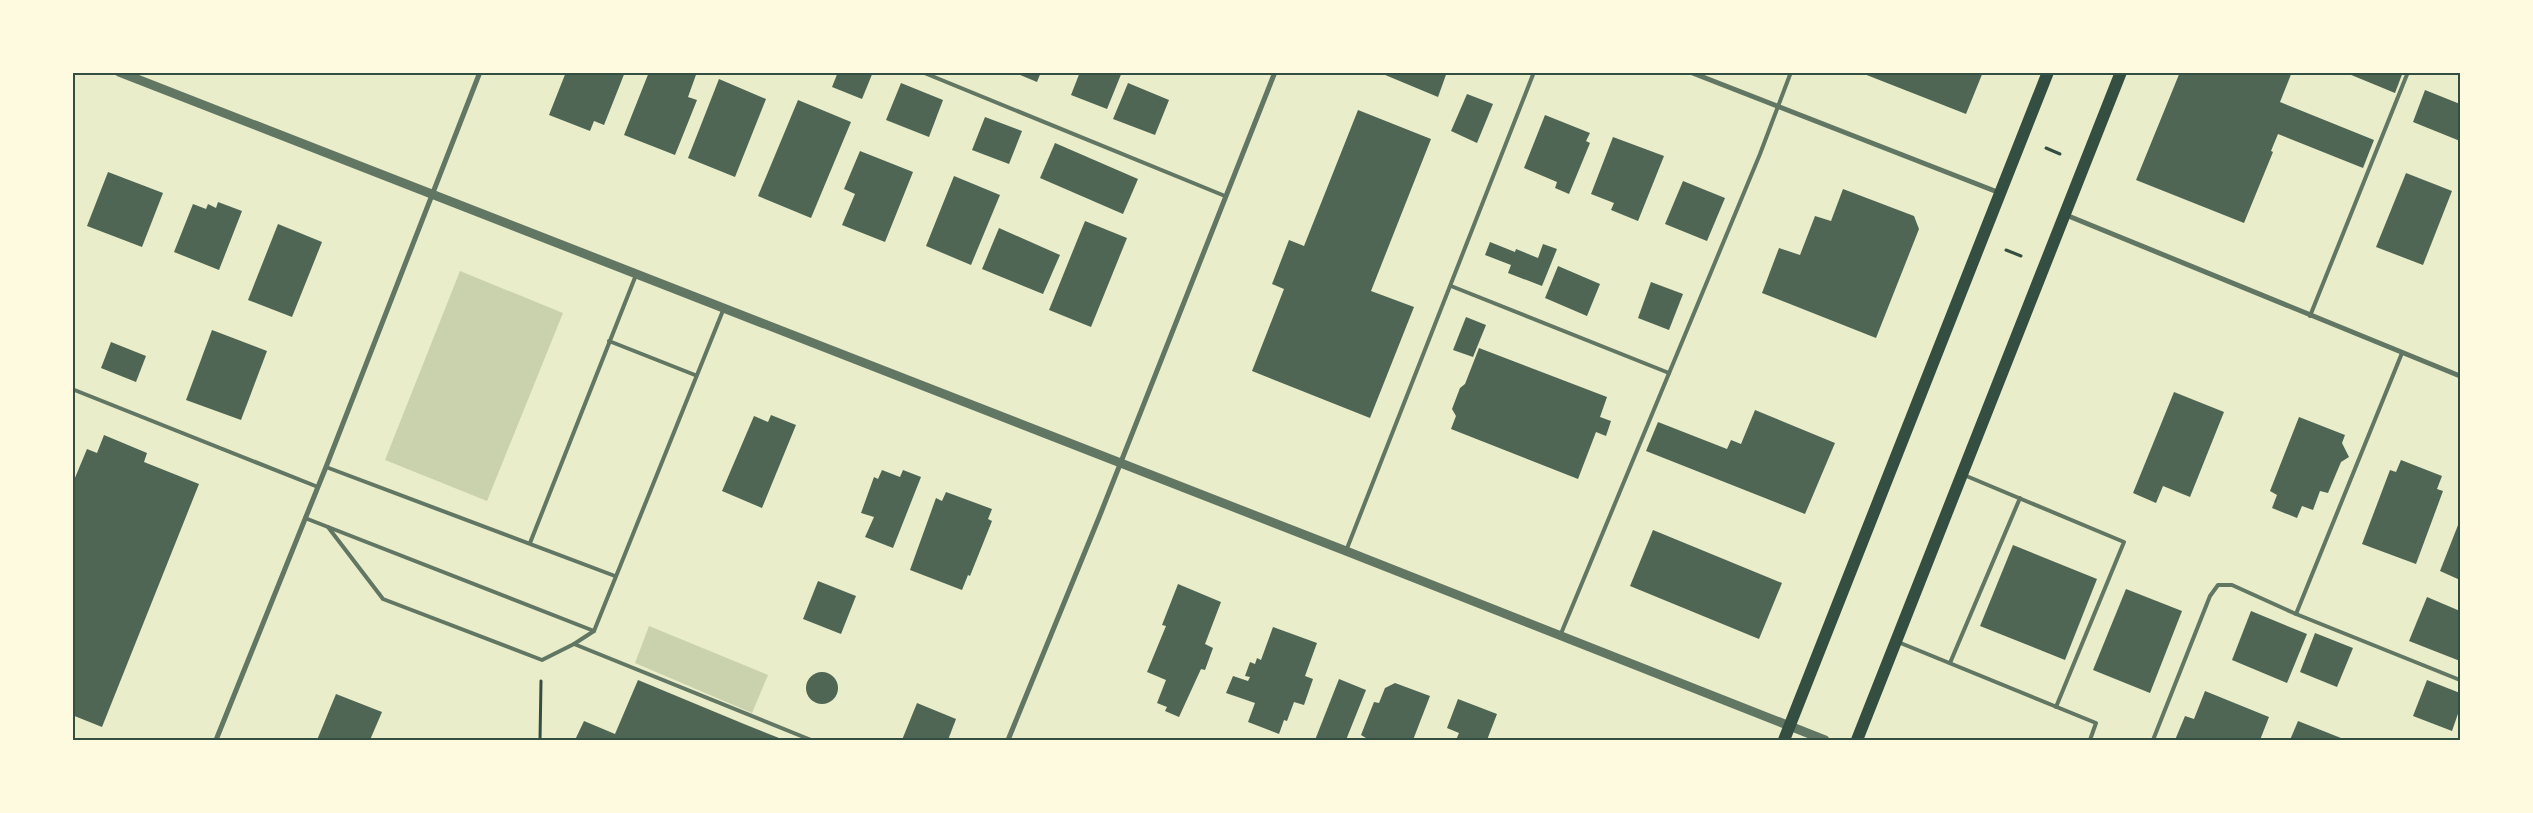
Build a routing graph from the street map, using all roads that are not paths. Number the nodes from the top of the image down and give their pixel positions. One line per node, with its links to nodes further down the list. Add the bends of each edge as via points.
1 (119, 72): 13 (street)
2 (480, 72): 13 (street)
3 (922, 72): 14 (lane)
4 (1276, 72): 14 (street)
5 (1534, 72): 17 (lane)
6 (1690, 72): 11 (street)
7 (1791, 72): 11 (lane)
8 (2048, 72): 12 (main road)
9 (2121, 72): 15 (main road)
10 (2408, 72): 19 (lane)
11 (1778, 106): 12 (street); 22 (lane)
12 (2000, 193): 44 (main road)
13 (433, 196): 16 (street); 27 (street)
14 (1226, 196): 26 (street)
15 (2065, 215): 19 (street); 28 (main road)
16 (636, 275): 18 (street); 20 (lane)
17 (1451, 286): 22 (lane); 34 (lane)
18 (724, 308): 23 (lane); 26 (street)
19 (2310, 316): 21 (street)
20 (609, 341): 23 (lane); 33 (lane)
21 (2402, 352): 24 (street); 36 (lane)
22 (1669, 373): 38 (lane)
23 (695, 375): 35 (lane)
24 (2460, 376)
25 (72, 389): 29 (lane)
26 (1121, 463): 34 (street); 47 (street)
27 (326, 467): 29 (street); 33 (lane)
28 (1962, 474): 30 (lane); 39 (main road)
29 (318, 487): 31 (street)
30 (2020, 498): 41 (lane); 43 (lane, via 2124,542)
31 (305, 518): 32 (lane); 45 (street)
32 (328, 527): 37 (lane); 40 (lane, via 384,599 542,660)
33 (530, 543): 35 (lane)
34 (1346, 550): 38 (street)
35 (615, 576): 37 (lane)
36 (2296, 614): 42 (lane); 52 (lane, via 2232,586 2218,585 2210,596)
37 (594, 631): 40 (lane)
38 (1560, 636): 44 (street)
39 (1896, 642): 41 (lane); 50 (main road)
40 (574, 644): 46 (lane)
41 (1950, 664): 43 (lane)
42 (2460, 680)
43 (2056, 707): 51 (lane, via 2096,723)
44 (1790, 727): 48 (main road); 49 (street)
45 (216, 740)
46 (811, 740)
47 (1008, 740)
48 (1784, 740)
49 (1825, 740)
50 (1857, 740)
51 (2090, 740)
52 (2153, 740)

